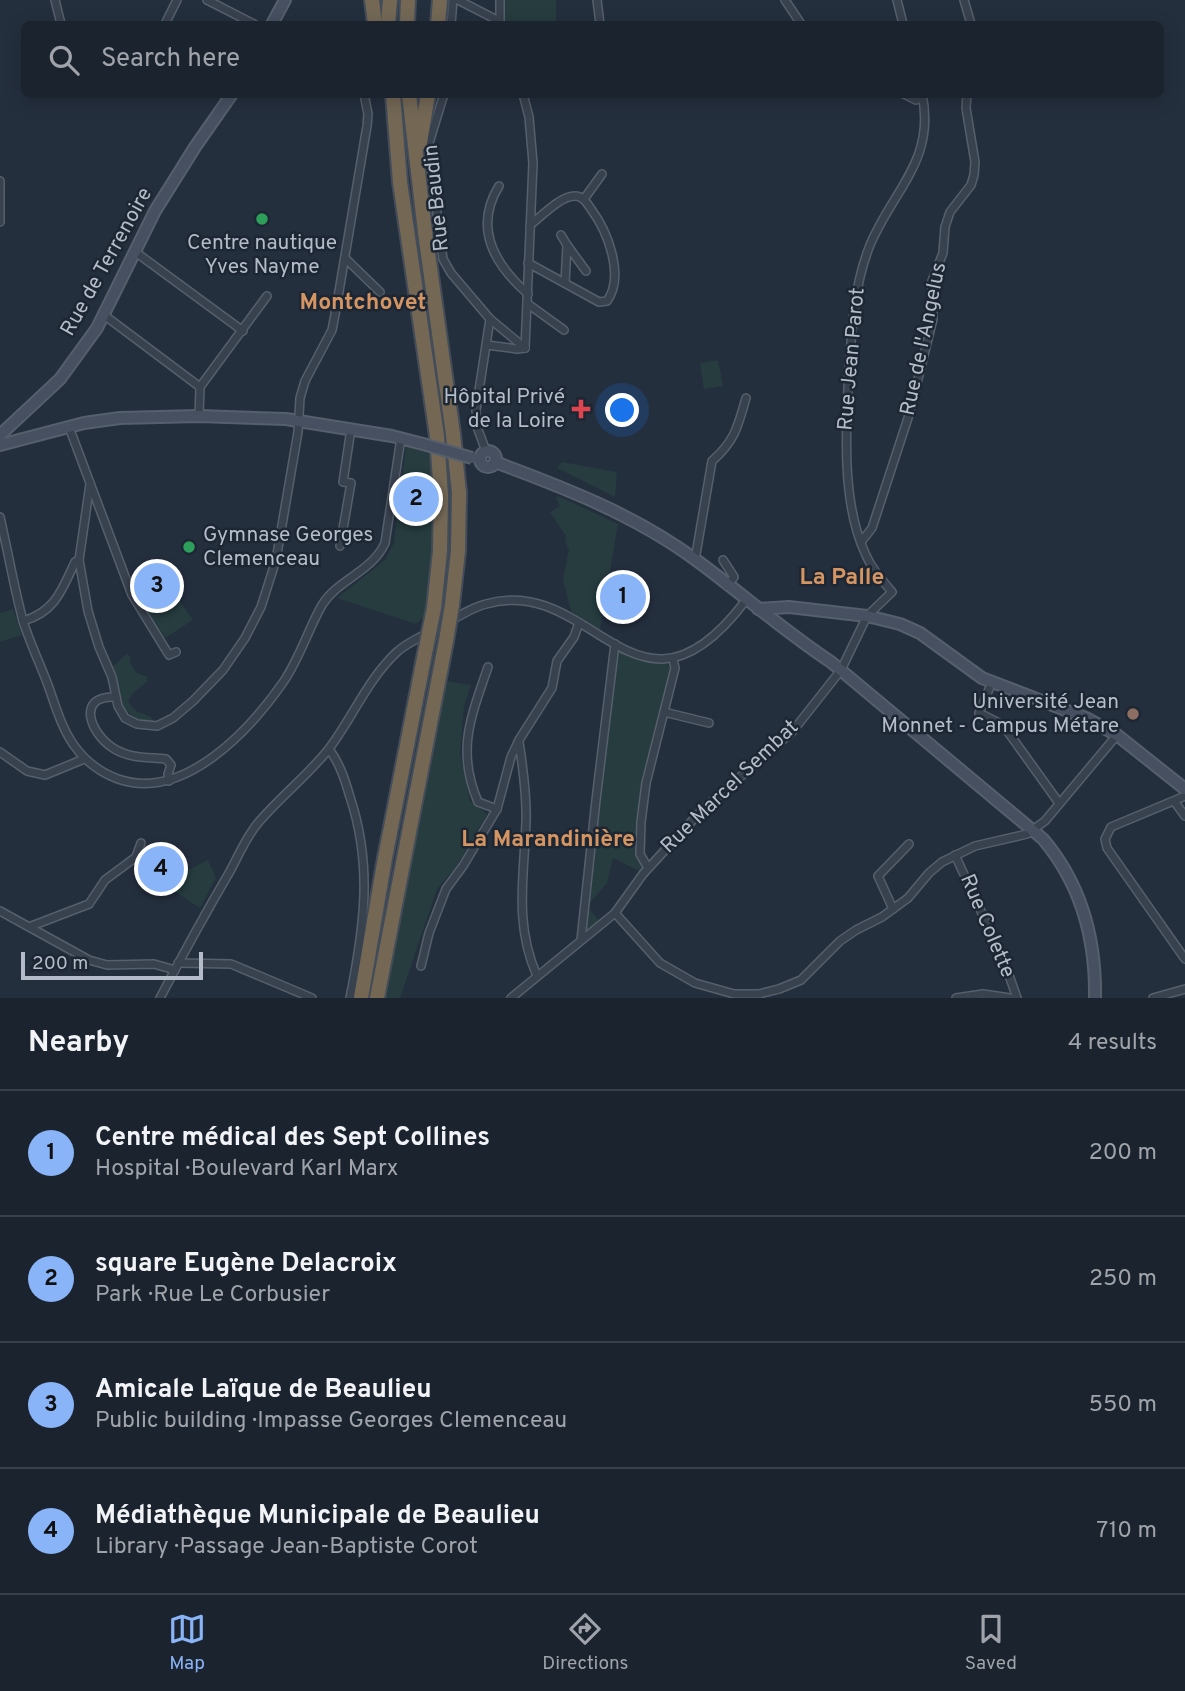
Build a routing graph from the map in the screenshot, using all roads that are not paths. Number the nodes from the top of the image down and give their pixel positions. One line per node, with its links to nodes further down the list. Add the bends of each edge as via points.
1 (55, 0): 15 (street)
2 (177, 0): 16 (street)
3 (207, 0): 17 (street)
4 (285, 0): 18 (street)
5 (372, 0): 19 (highway)
6 (390, 0): 20 (highway)
7 (408, 0): 21 (highway)
8 (440, 0): 22 (highway)
9 (456, 0): 23 (street); 24 (street)
10 (500, 0): 25 (street)
11 (597, 0): 26 (street)
12 (785, 0): 27 (street)
13 (897, 0): 28 (street)
14 (964, 0): 29 (street)
15 (60, 21)
16 (166, 21)
17 (248, 21)
18 (274, 21)
19 (375, 21)
20 (388, 21)
21 (408, 21)
22 (439, 21)
23 (452, 21)
24 (496, 21)
25 (500, 21)
26 (600, 21)
27 (799, 21)
28 (902, 21)
29 (970, 21)
30 (229, 98): 50 (street, Rue de Terrenoire)
31 (364, 98): 51 (street, via 368,114)
32 (387, 98): 42 (highway)
33 (393, 98): 42 (highway)
34 (410, 98): 43 (highway)
35 (427, 98): 43 (highway, via 420,142)
36 (443, 98): 60 (street, Rue Baudin, via 429,143 440,248 445,265)
37 (524, 98): 47 (street, via 533,159)
38 (923, 98): 77 (street, Rue Jean Parot, via 925,125 919,156 871,242 854,311 845,426 852,506)
39 (967, 98): 77 (street, Rue de l'Angelus, via 974,176 945,227 943,253 932,281 933,319 908,418 872,528)
40 (602, 174): 45 (street)
41 (0, 181): 46 (street)
42 (400, 183): 129 (highway, bridge, via 439,460 440,551 434,608)
43 (420, 183): 130 (highway, bridge, via 453,434 458,551 446,642)
44 (499, 186): 56 (street, via 490,200 490,247)
45 (583, 199): 47 (street, via 565,199); 54 (street, via 598,218 611,251 611,294 607,301 599,302)
46 (0, 222)
47 (530, 225): 52 (street)
48 (561, 235): 49 (street)
49 (567, 245): 53 (street); 54 (street)
50 (133, 250): 59 (street, Rue de Terrenoire); 62 (street)
51 (345, 258): 55 (street); 68 (street, via 332,330 305,381)
52 (528, 263): 54 (street); 56 (street)
53 (586, 271)
54 (565, 283)
55 (380, 292)
56 (528, 294): 58 (street)
57 (267, 296): 62 (street)
58 (527, 304): 61 (street); 64 (street)
59 (104, 315): 65 (street); 71 (street, Rue de Terrenoire, via 60,379)
60 (490, 319): 63 (street); 64 (street, Rue Baudin)
61 (564, 330)
62 (243, 331): 65 (street)
63 (487, 345): 64 (street); 74 (street, via 476,410)
64 (526, 348)
65 (200, 387): 67 (street)
66 (746, 398): 80 (street, via 736,433 712,461)
67 (199, 416): 68 (street); 69 (street, via 120,418)
68 (298, 420): 70 (street); 94 (street, via 276,560 245,638 193,701 157,726 125,718)
69 (69, 427): 73 (street); 75 (street)
70 (351, 429): 72 (street); 78 (street, via 343,482 351,483)
71 (0, 435)
72 (401, 438): 74 (street, bridge); 104 (street, via 381,553 325,602 284,680 235,737 197,769)
73 (0, 445)
74 (479, 456): 80 (street, via 482,465 495,462 615,511)
75 (90, 484): 79 (street); 89 (street, via 132,595 169,655)
76 (0, 517): 86 (street)
77 (861, 542): 85 (street, Rue Jean Parot, via 871,566 892,592)
78 (340, 546)
79 (79, 560): 86 (street, via 50,607); 94 (street, via 88,611)
80 (695, 560): 82 (street)
81 (723, 560): 82 (street, via 734,577)
82 (727, 586): 83 (street)
83 (746, 600): 84 (street); 90 (street, via 714,635)
84 (758, 609): 85 (street, via 789,607); 92 (street)
85 (867, 616): 92 (street, Rue Marcel Sembat); 93 (street, via 920,633)
86 (23, 621): 101 (street, via 67,734)
87 (579, 623): 88 (street); 98 (street, via 557,661 552,688); 99 (street, via 519,599 484,604 465,613 409,644 383,666)
88 (615, 644): 90 (street, via 644,659); 120 (street)
89 (176, 652)
90 (673, 659): 95 (street)
91 (488, 667): 109 (street, via 469,724 465,753 478,802)
92 (841, 670): 111 (street); 115 (street, Rue Marcel Sembat, via 792,732 716,796)
93 (992, 682): 97 (street, via 1086,718); 108 (street, via 979,713 1003,725)
94 (115, 697): 104 (street, via 92,707 93,727 104,741 124,753 166,759 171,765)
95 (664, 712): 96 (street); 115 (street, via 640,822 640,854)
96 (709, 723)
97 (1117, 735): 105 (street); 108 (street)
98 (519, 740): 102 (street); 103 (street)
99 (329, 749): 123 (street, via 257,824); 128 (street, via 355,811 365,870 360,943)
100 (0, 751): 101 (street, via 27,771 45,775)
101 (84, 759): 104 (street, via 125,781)
102 (509, 764): 103 (street); 109 (street)
103 (522, 764): 124 (street, via 526,820 522,929)
104 (169, 781)
105 (1185, 789)
106 (1185, 796): 107 (street)
107 (1174, 801): 110 (street); 121 (street, via 1111,827 1105,844)
108 (1059, 803): 111 (street)
109 (497, 809): 122 (street, via 446,889)
110 (1185, 816)
111 (1033, 830): 114 (street); 135 (street, via 1059,860 1082,908 1094,952)
112 (141, 843): 119 (street, via 136,857 104,880 89,904)
113 (909, 844): 116 (street, via 878,876)
114 (956, 855): 116 (street, via 929,873); 134 (street, Rue Colette)
115 (648, 868): 118 (street, Rue Marcel Sembat)
116 (893, 909): 118 (street, via 840,941 801,980 759,994 716,990 676,974 645,949)
117 (0, 911): 119 (street)
118 (615, 913): 120 (street, Rue Marcel Sembat)
119 (29, 927): 123 (street, via 107,965)
120 (581, 940): 124 (street, Rue Marcel Sembat)
121 (1185, 959)
122 (421, 965)
123 (177, 967): 126 (street); 127 (street, via 231,964)
124 (537, 976): 131 (street, Rue Marcel Sembat)
125 (1185, 989): 136 (street)
126 (160, 998)
127 (312, 998)
128 (350, 998)
129 (361, 998)
130 (377, 998)
131 (511, 998)
132 (956, 998): 133 (street, via 983,994)
133 (1010, 998)
134 (1017, 998)
135 (1095, 998)
136 (1153, 998)

